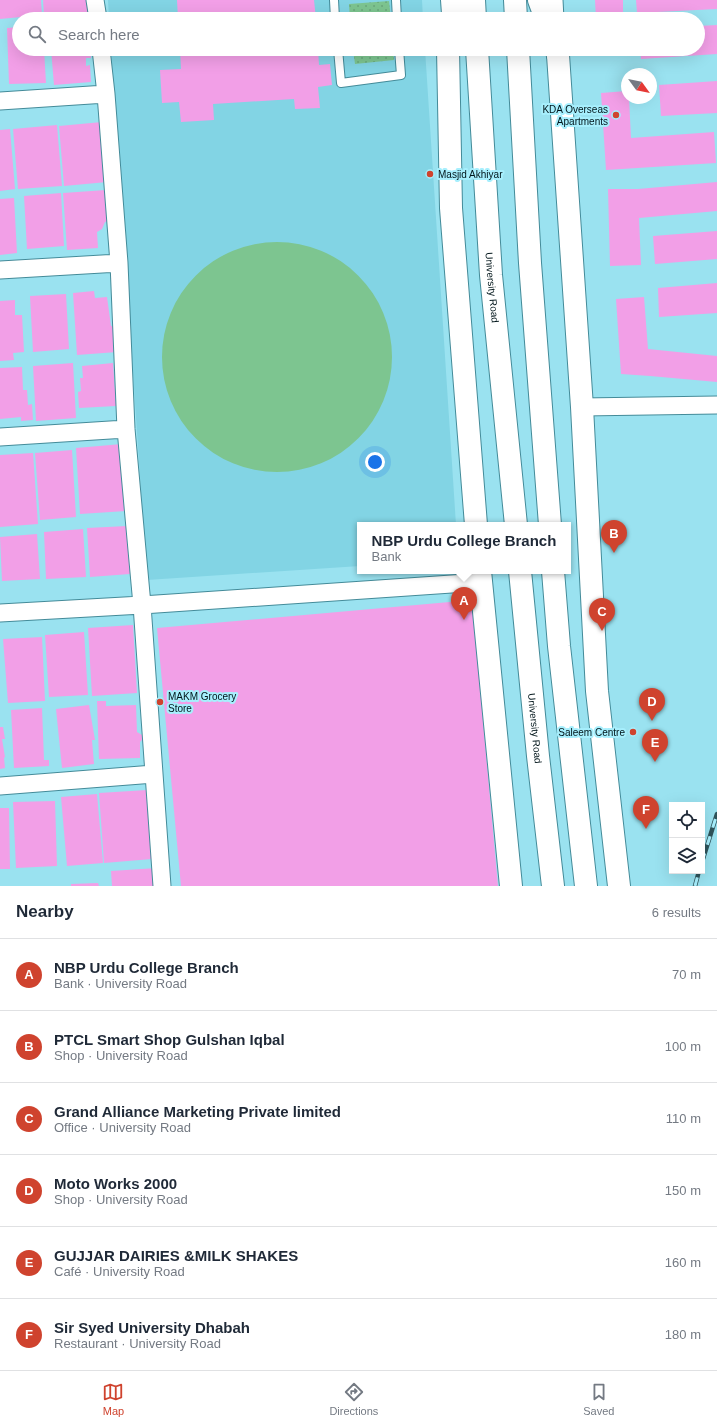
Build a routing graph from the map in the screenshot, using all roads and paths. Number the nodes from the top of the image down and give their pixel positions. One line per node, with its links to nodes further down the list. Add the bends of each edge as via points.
1 (96, 0): 10 (street)
2 (334, 0): 11 (lane)
3 (396, 0): 12 (lane)
4 (445, 0): 13 (lane)
5 (457, 0): 14 (main road)
6 (474, 0): 15 (main road)
7 (515, 0): 16 (main road)
8 (539, 0): 17 (main road)
9 (554, 0): 18 (street)
10 (97, 12)
11 (335, 12)
12 (397, 12)
13 (446, 12)
14 (454, 12)
15 (475, 12)
16 (516, 12)
17 (543, 12)
18 (555, 12)
19 (102, 56): 26 (street)
20 (339, 56): 21 (lane, via 341,83 401,75)
21 (400, 56)
22 (448, 56): 34 (main road, via 452,208)
23 (477, 56): 35 (main road, University Road, via 491,275)
24 (518, 56): 36 (main road, via 530,263)
25 (557, 56): 31 (main road)
26 (106, 94): 27 (street); 28 (street)
27 (0, 101)
28 (119, 263): 29 (street); 32 (street)
29 (0, 270)
30 (717, 405): 31 (street)
31 (582, 407): 48 (main road, via 597,691)
32 (126, 429): 33 (street); 40 (street)
33 (0, 437)
34 (476, 522)
35 (516, 522)
36 (550, 522)
37 (520, 574): 46 (main road, University Road)
38 (553, 574): 47 (main road)
39 (480, 577): 40 (street); 45 (main road)
40 (142, 605): 41 (street); 42 (street)
41 (0, 613)
42 (154, 774): 43 (street); 44 (street)
43 (0, 786)
44 (162, 886)
45 (511, 886)
46 (553, 886)
47 (586, 886)
48 (619, 886)

